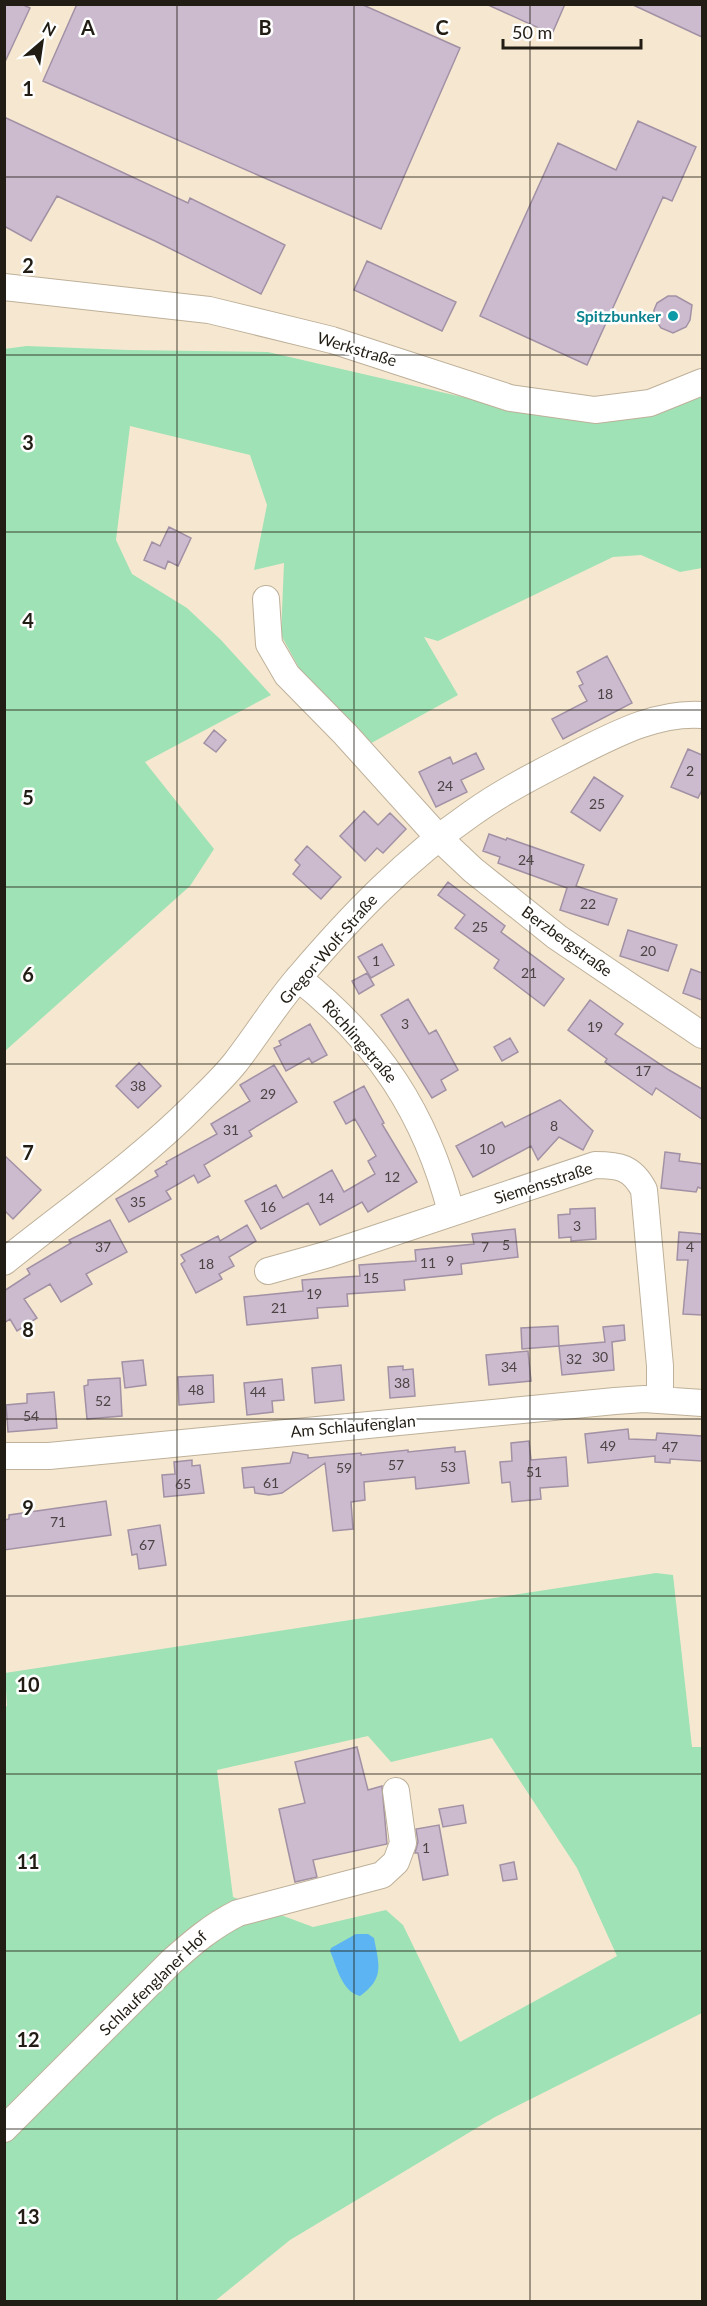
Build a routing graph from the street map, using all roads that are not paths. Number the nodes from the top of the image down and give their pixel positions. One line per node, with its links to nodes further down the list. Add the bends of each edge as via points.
1 (4, 287): 2 (street, Werkstraße, via 208,310 332,340 510,398 595,410 650,403)
2 (702, 382)
3 (266, 599): 5 (street, Berzbergstraße, via 269,644 287,675)
4 (702, 716): 5 (street, Gregor-Wolf-Straße, via 650,721 624,730 538,773 471,813)
5 (439, 838): 6 (street, Gregor-Wolf-Straße, via 360,909); 7 (street, Berzbergstraße, via 557,937)
6 (298, 978): 8 (street, Röchlingstraße, via 319,994 390,1071 415,1113); 9 (street, Gregor-Wolf-Straße, via 233,1065 192,1108 137,1158)
7 (702, 1035)
8 (451, 1212): 10 (street, Siemensstraße); 11 (street, Siemensstraße, via 595,1165 614,1165 638,1178 644,1190)
9 (4, 1262)
10 (268, 1271)
11 (660, 1400): 12 (street, Am Schlaufenglan); 13 (street, Am Schlaufenglan, via 615,1401 49,1456)
12 (702, 1403)
13 (4, 1456)
14 (396, 1791): 15 (street, Schlaufenglaner Hof, via 403,1843 396,1862 382,1875 238,1913 217,1924 171,1962)
15 (4, 2129)

